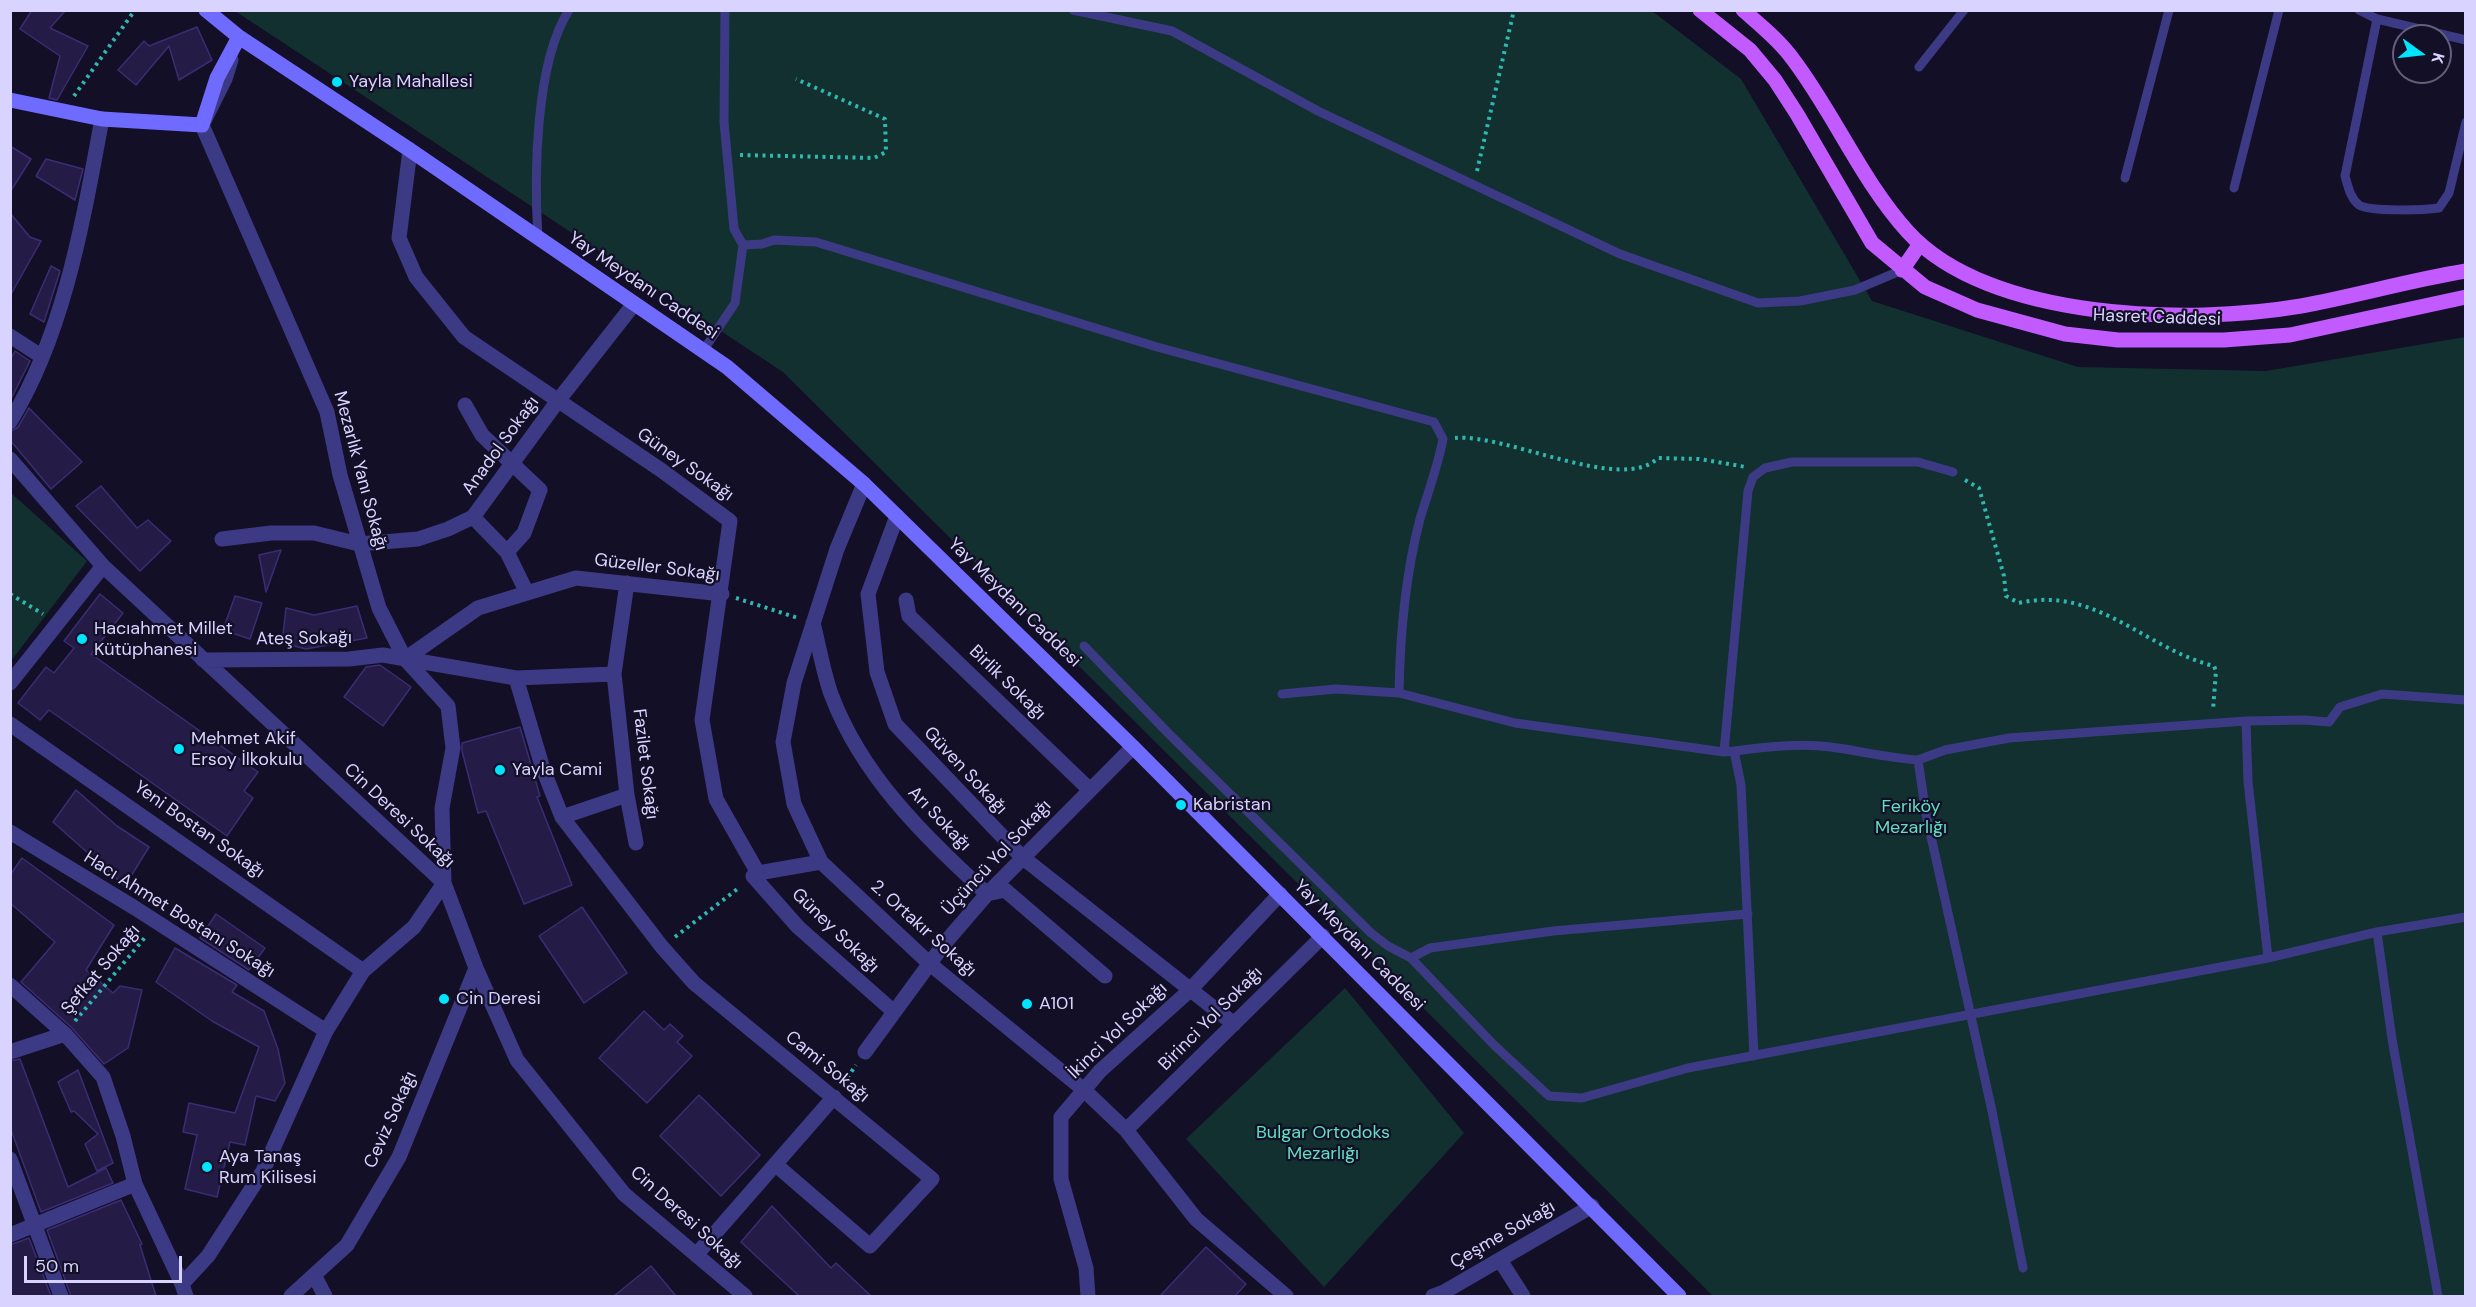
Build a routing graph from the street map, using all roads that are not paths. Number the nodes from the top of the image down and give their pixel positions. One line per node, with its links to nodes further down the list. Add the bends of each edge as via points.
1 (206, 10): 12 (street, Yay Meydanı Caddesi)
2 (569, 10): 22 (lane, via 553,48 540,114)
3 (725, 10): 24 (lane, via 724,122 734,229)
4 (1073, 10): 25 (lane, via 1172,31 1318,111 1620,254 1758,303 1800,301 1855,290)
5 (1700, 10): 25 (main road, Hasret Caddesi, via 1750,50 1775,80 1860,226 1872,243)
6 (1743, 10): 23 (main road, Hasret Caddesi, via 1792,58 1898,219)
7 (1964, 10): 14 (lane)
8 (2169, 10): 20 (lane)
9 (2280, 10): 21 (lane)
10 (2359, 10): 11 (lane)
11 (2377, 19): 13 (lane); 18 (lane, via 2345,176 2352,198 2361,206 2421,211 2439,208 2449,193)
12 (239, 37): 17 (street, via 216,78); 19 (street, Yay Meydanı Caddesi)
13 (2466, 40)
14 (1919, 67)
15 (10, 100): 16 (street)
16 (102, 119): 17 (street); 31 (street, via 76,257)
17 (202, 125): 42 (street, Mezarlık Yanı Sokağı, via 327,412)
18 (2465, 125)
19 (410, 150): 22 (street, Yay Meydanı Caddesi); 32 (street, Güney Sokağı, via 399,238 416,278 464,337)
20 (2125, 177)
21 (2234, 188)
22 (538, 238): 28 (street, Yay Meydanı Caddesi)
23 (1920, 244): 25 (main road); 26 (main road, Hasret Caddesi, via 1973,276 2031,297 2105,312 2257,312)
24 (743, 245): 30 (lane, via 735,303); 56 (lane, via 774,240 816,242 1157,347 1434,422 1443,439 1408,580 1400,632)
25 (1902, 270): 27 (main road, Hasret Caddesi, via 1947,298 2011,321 2065,334 2118,340 2290,335)
26 (2466, 271)
27 (2466, 297)
28 (634, 304): 30 (street, Yay Meydanı Caddesi); 32 (street, Anadol Sokağı)
29 (10, 336): 31 (street)
30 (703, 351): 38 (street, Yay Meydanı Caddesi)
31 (41, 356): 34 (street, via 28,393)
32 (557, 402): 36 (street, Anadol Sokağı); 47 (street, Güney Sokağı, via 730,521)
33 (465, 405): 36 (street, via 482,435)
34 (10, 422)
35 (10, 459): 44 (street, Cin Deresi Sokağı)
36 (512, 465): 40 (street, Anadol Sokağı); 43 (street, via 540,490 524,533)
37 (1953, 472): 62 (lane, via 1918,462 1792,462 1752,477)
38 (864, 484): 39 (street, Yay Meydanı Caddesi); 49 (street, 2. Ortakır Sokağı)
39 (897, 516): 61 (street, Yay Meydanı Caddesi); 69 (street, Güven Sokağı, via 868,594 877,672 895,724)
40 (473, 517): 42 (street, Anadol Sokağı, via 418,538); 43 (street)
41 (222, 539): 42 (street, Anadol Sokağı, via 314,533)
42 (359, 544): 51 (street, Mezarlık Yanı Sokağı, via 379,608)
43 (507, 552): 46 (street)
44 (103, 566): 52 (street, Cin Deresi Sokağı); 55 (street)
45 (627, 583): 46 (street, Güzeller Sokağı, via 576,578); 47 (street, Güzeller Sokağı); 53 (street, Fazilet Sokağı)
46 (527, 593): 51 (street, Güzeller Sokağı, via 478,608)
47 (722, 594): 70 (street, Güney Sokağı, via 702,720 716,800 758,873)
48 (906, 600): 64 (street, Birlik Sokağı, via 909,616)
49 (813, 623): 70 (street, 2. Ortakır Sokağı, via 794,683 783,742 794,804); 73 (street, Arı Sokağı, via 831,693 862,759 894,802)
50 (1084, 646): 79 (lane, via 1371,933)
51 (405, 658): 52 (street, Ateş Sokağı, via 383,655); 54 (street); 72 (street, Mezarlık Yanı Sokağı, via 448,706 453,748 442,808)
52 (204, 660): 72 (street, Cin Deresi Sokağı)
53 (614, 674): 54 (street); 65 (street, Fazilet Sokağı)
54 (516, 678): 66 (street, Cami Sokağı)
55 (10, 683)
56 (1399, 693): 57 (lane, via 1336,689); 62 (lane, via 1515,723)
57 (1282, 694)
58 (2466, 700): 59 (lane, via 2382,694 2340,707 2329,722)
59 (2246, 721): 63 (lane, via 2009,738 1945,750); 80 (lane, via 2248,782)
60 (10, 724): 83 (street, Yeni Bostan Sokağı)
61 (1133, 747): 64 (street, Üçüncü Yol Sokağı); 74 (street, Yay Meydanı Caddesi)
62 (1729, 752): 63 (lane, via 1776,746 1830,747); 75 (lane, via 1741,785)
63 (1918, 760): 88 (lane)
64 (1090, 790): 69 (street, Üçüncü Yol Sokağı)
65 (627, 795): 66 (street); 68 (street, Fazilet Sokağı)
66 (562, 817): 96 (street, Cami Sokağı, via 694,983)
67 (10, 832): 90 (street, Hacı Ahmet Bostanı Sokağı)
68 (636, 843)
69 (1022, 857): 73 (street, Üçüncü Yol Sokağı); 86 (street, Güven Sokağı)
70 (821, 862): 81 (street, 2. Ortakır Sokağı)
71 (753, 876): 87 (street, Güney Sokağı, via 798,927)
72 (444, 884): 82 (street, Cin Deresi Sokağı); 83 (street, via 414,927)
73 (987, 894): 81 (street, Üçüncü Yol Sokağı); 84 (street, via 1005,890)
74 (1280, 894): 78 (street, Yay Meydanı Caddesi); 86 (street, İkinci Yol Sokağı)
75 (1748, 914): 79 (lane, via 1542,933 1430,948); 94 (lane)
76 (2466, 916): 77 (lane)
77 (2377, 932): 80 (lane); 118 (lane)
78 (1323, 936): 89 (street, Birinci Yol Sokağı); 101 (street, Yay Meydanı Caddesi)
79 (1411, 958): 94 (lane, via 1549,1096 1582,1098 1688,1068)
80 (2268, 958): 88 (lane)
81 (930, 964): 87 (street, Üçüncü Yol Sokağı); 95 (street, 2. Ortakır Sokağı)
82 (476, 968): 104 (street, Cin Deresi Sokağı, via 518,1060 624,1194); 107 (street, Ceviz Sokağı, via 399,1157 347,1245)
83 (363, 970): 90 (street)
84 (1105, 976)
85 (10, 985): 91 (street)
86 (1189, 991): 89 (street, Güven Sokağı); 95 (street, İkinci Yol Sokağı)
87 (893, 1011): 93 (street, Üçüncü Yol Sokağı)
88 (1969, 1014): 94 (lane); 106 (lane)
89 (1234, 1024): 97 (street, Birinci Yol Sokağı)
90 (327, 1031): 108 (street, via 263,1170)
91 (65, 1034): 92 (street); 100 (street, via 103,1077)
92 (10, 1052)
93 (865, 1052)
94 (1754, 1056)
95 (1084, 1090): 97 (street, 2. Ortakır Sokağı); 113 (street, İkinci Yol Sokağı, via 1061,1117 1061,1179 1086,1268)
96 (834, 1097): 99 (street); 99 (street, Cami Sokağı, via 932,1179 870,1245)
97 (1126, 1130): 114 (street, 2. Ortakır Sokağı, via 1196,1219)
98 (10, 1159): 102 (street)
99 (776, 1165): 104 (street)
100 (135, 1184): 102 (street); 108 (street)
101 (1592, 1206): 105 (street, Çeşme Sokağı); 117 (street, Yay Meydanı Caddesi)
102 (33, 1226): 103 (street); 109 (street)
103 (10, 1235)
104 (696, 1255): 112 (street, Cin Deresi Sokağı)
105 (1500, 1260): 115 (street, Çeşme Sokağı); 116 (street)
106 (2024, 1268)
107 (314, 1275): 110 (street, Ceviz Sokağı); 111 (street)
108 (184, 1290)
109 (61, 1296)
110 (291, 1296)
111 (325, 1296)
112 (745, 1296)
113 (1088, 1296)
114 (1287, 1296)
115 (1433, 1296)
116 (1523, 1296)
117 (1679, 1296)
118 (2438, 1296)

